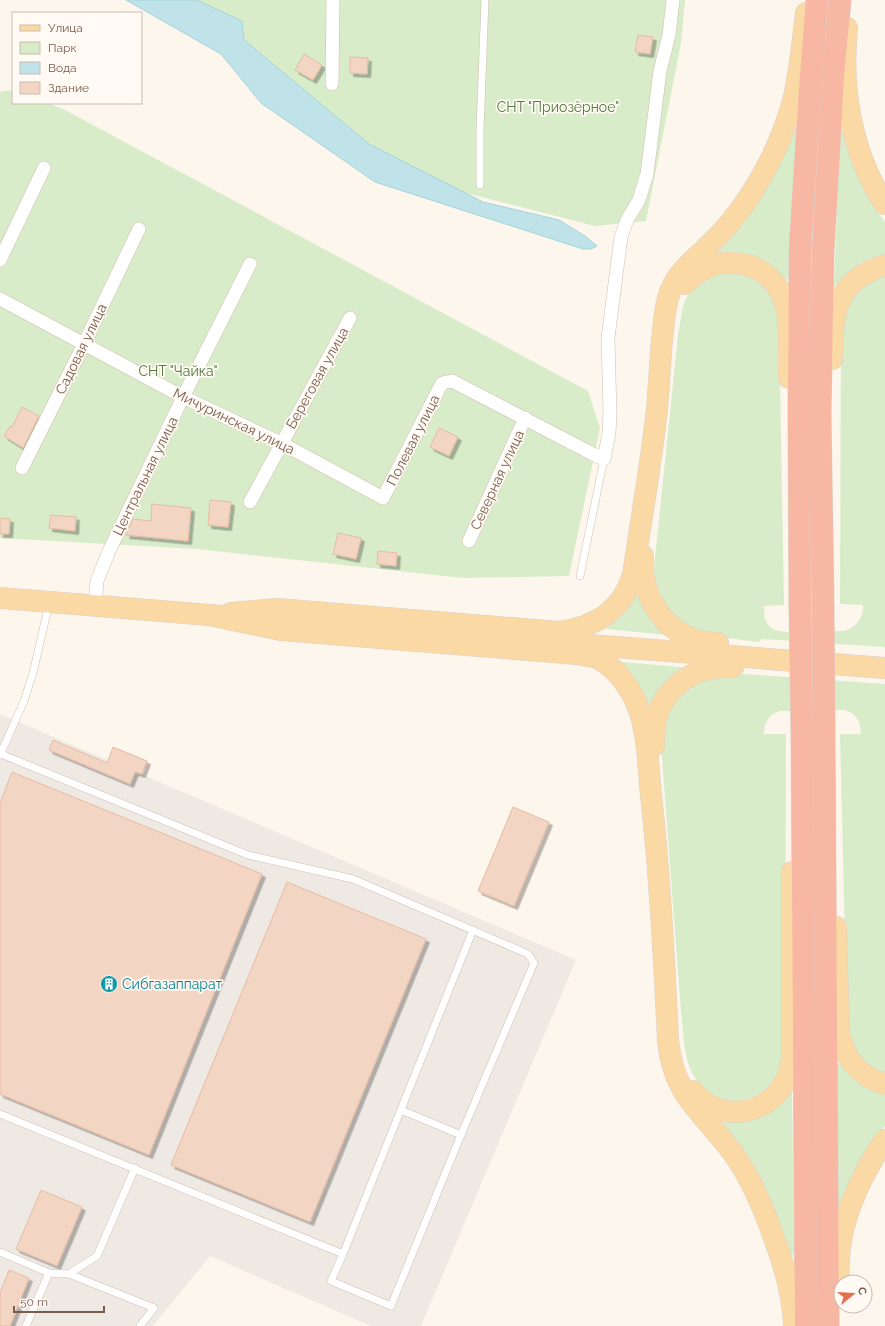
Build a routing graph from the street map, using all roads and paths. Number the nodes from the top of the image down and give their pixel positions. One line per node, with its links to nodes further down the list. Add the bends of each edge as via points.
1 (332, 0): 8 (street)
2 (485, 0): 10 (lane)
3 (673, 0): 23 (street, via 669,35 660,71 647,174 639,200 627,220 621,237 608,338 610,414)
4 (807, 0): 20 (main road, via 794,96 775,149 762,176 734,217 679,274 670,292 664,316)
5 (817, 0): 29 (highway, via 800,251)
6 (840, 0): 30 (highway, via 823,252 820,414)
7 (850, 0): 11 (main road, via 846,34 846,87 849,109 860,152)
8 (332, 84)
9 (44, 168): 13 (street)
10 (480, 185)
11 (885, 204)
12 (139, 229): 18 (street, Садовая улица)
13 (0, 260)
14 (250, 264): 19 (street, Центральная улица)
15 (885, 265): 30 (main road, via 864,275 846,290 840,299 833,321 831,515)
16 (0, 299): 18 (street, Мичуринская улица)
17 (350, 318): 22 (street, Береговая улица)
18 (84, 344): 19 (street, Мичуринская улица); 24 (street, Садовая улица)
19 (183, 397): 22 (street, Мичуринская улица); 34 (street, Центральная улица, via 109,551 97,581)
20 (657, 408): 25 (main road); 29 (main road, via 673,310 683,287 698,272 719,263 749,265 767,275 781,293 788,317 790,513)
21 (525, 418): 23 (street); 26 (street, Полевая улица, via 452,381 442,383); 28 (street, Северная улица)
22 (281, 443): 26 (street, Мичуринская улица); 27 (street, Береговая улица)
23 (604, 459): 31 (lane)
24 (22, 468)
25 (650, 468): 35 (main road, via 631,583 611,612 588,626 559,632 277,609); 37 (main road, via 643,562 646,587 660,615 674,629 692,639 748,647)
26 (383, 498)
27 (250, 502)
28 (469, 541)
29 (800, 572): 42 (highway, bridge)
30 (823, 573): 43 (highway, bridge)
31 (580, 576)
32 (0, 598): 33 (main road)
33 (49, 602): 34 (main road); 41 (lane, via 33,673 24,701)
34 (95, 606): 35 (main road)
35 (208, 615): 37 (main road); 44 (main road, via 281,630 578,654 599,660 624,682 642,716)
36 (885, 659): 38 (main road)
37 (786, 660): 38 (main road); 44 (main road, via 747,667 722,666 702,670 683,680 667,696 658,712 654,729)
38 (847, 665): 39 (main road); 40 (main road)
39 (885, 668)
40 (885, 678)
41 (0, 755): 45 (lane, via 248,855 353,879)
42 (802, 766): 46 (main road, via 792,828 792,1059 782,1086 762,1105 744,1111 719,1110 703,1101 690,1087 676,1049); 60 (highway)
43 (824, 766): 47 (main road, via 833,826 838,1032 849,1060 863,1074); 61 (highway)
44 (655, 832): 46 (main road)
45 (474, 930): 48 (lane); 50 (lane, via 528,954 534,963)
46 (662, 930): 59 (main road, via 669,1053 675,1074 686,1096 735,1156 758,1196 784,1265)
47 (885, 1084)
48 (401, 1110): 50 (lane); 54 (lane)
49 (0, 1114): 52 (lane)
50 (461, 1135): 54 (lane, via 391,1306 331,1281)
51 (885, 1140): 62 (main road, via 859,1185 845,1224 839,1260)
52 (135, 1168): 54 (lane); 56 (lane, via 97,1256)
53 (0, 1252): 55 (lane)
54 (343, 1254)
55 (49, 1273): 56 (lane); 57 (lane)
56 (69, 1274): 58 (lane, via 154,1308)
57 (26, 1326)
58 (140, 1326)
59 (794, 1326)
60 (806, 1326)
61 (828, 1326)
62 (838, 1326)

